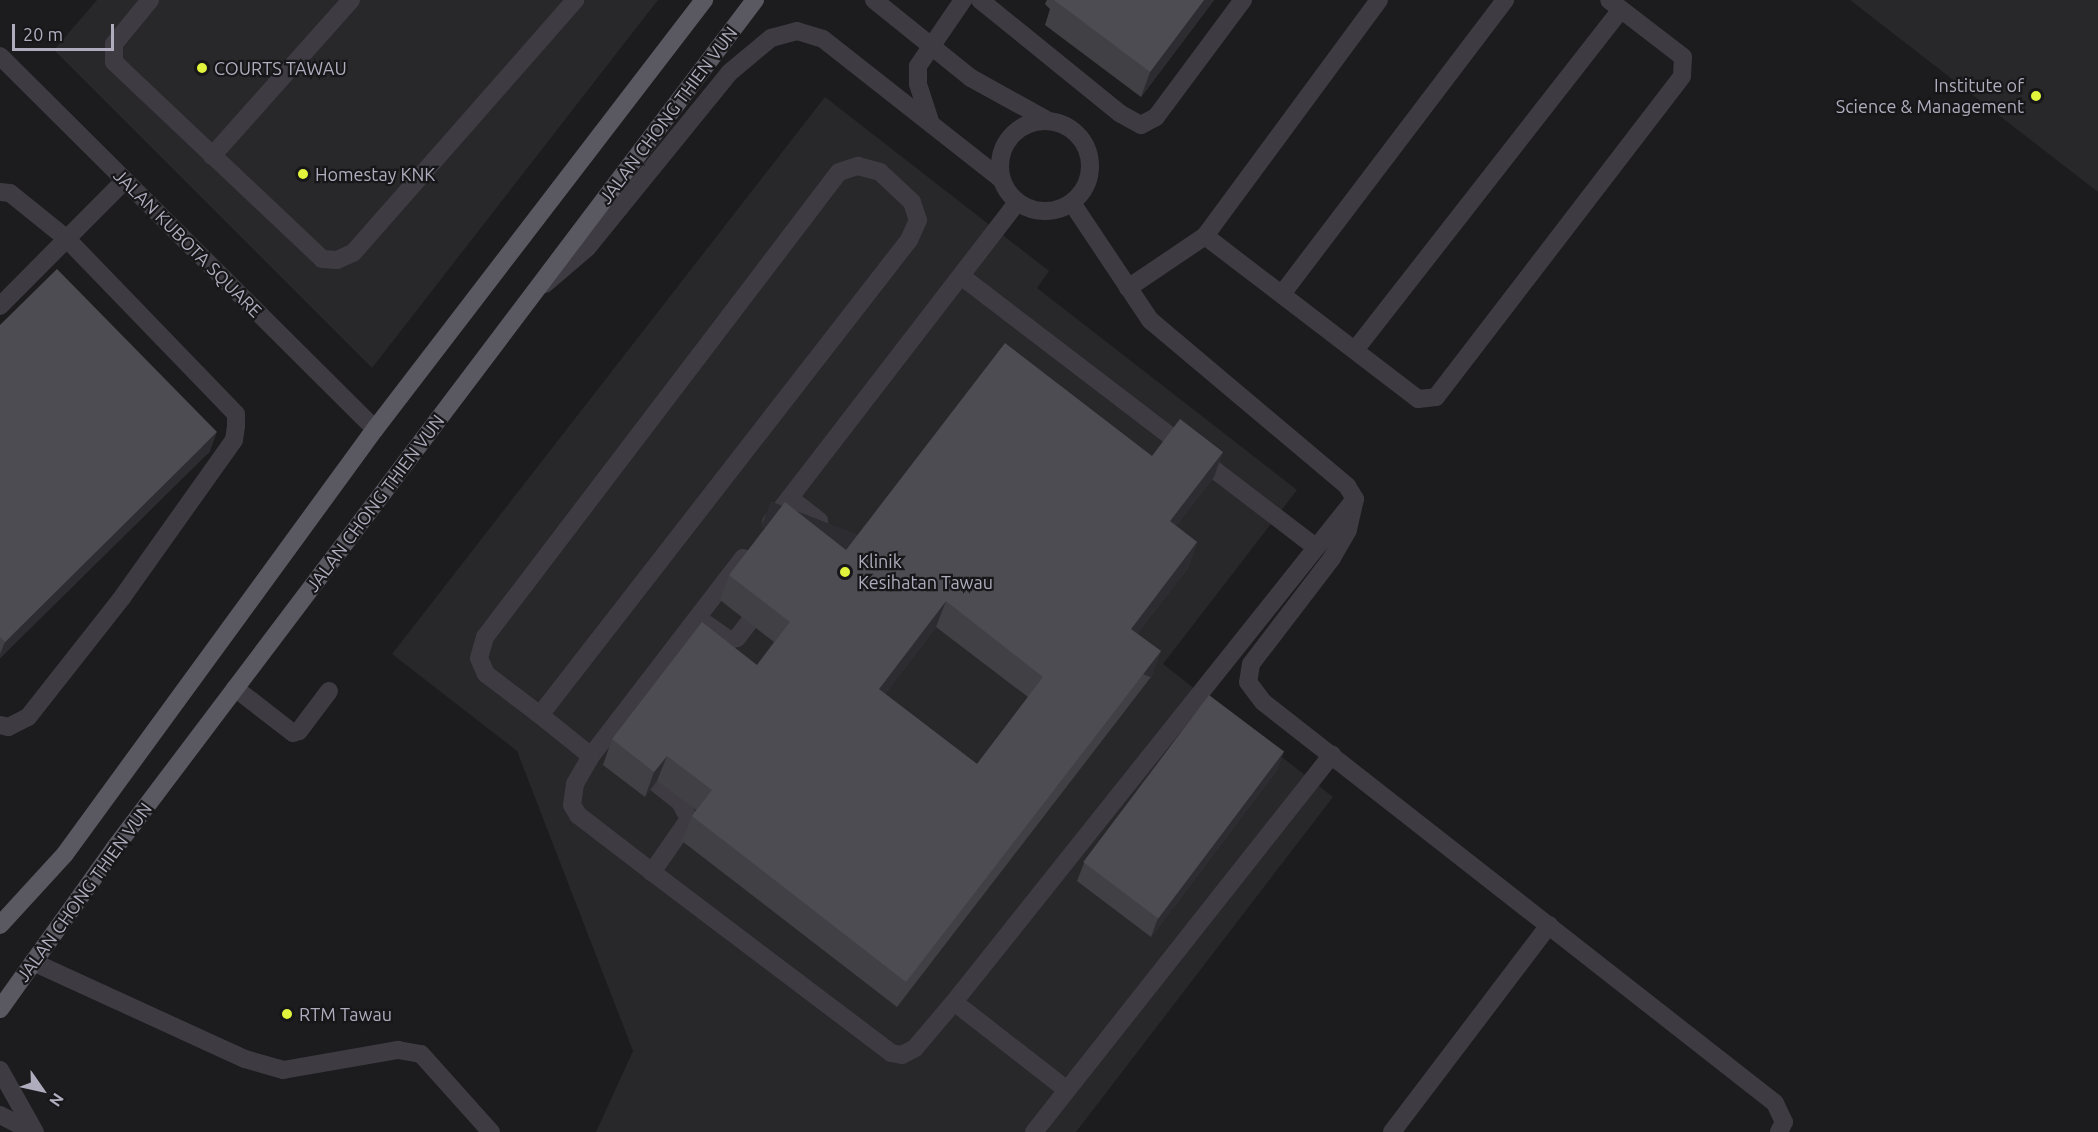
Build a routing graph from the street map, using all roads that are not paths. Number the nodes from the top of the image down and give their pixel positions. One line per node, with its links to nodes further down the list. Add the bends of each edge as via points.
1 (150, 0): 17 (street, via 114,44 114,62)
2 (351, 0): 17 (street)
3 (575, 0): 17 (street, via 352,253 337,261 322,259)
4 (704, 0): 31 (main road, JALAN CHONG THIEN VUN)
5 (755, 0): 28 (main road, JALAN CHONG THIEN VUN)
6 (874, 0): 13 (street)
7 (963, 0): 13 (street)
8 (980, 0): 9 (street, via 1121,114 1141,125 1156,117)
9 (1243, 0)
10 (1379, 0): 23 (street)
11 (1505, 0): 27 (street)
12 (1615, 4): 30 (street); 30 (street, via 1683,57 1682,76 1436,397 1418,399)
13 (929, 45): 15 (street, via 971,78); 16 (street, via 918,66 918,84)
14 (0, 56): 19 (street, JALAN KUBOTA SQUARE)
15 (1049, 121): 18 (street, via 1021,128 1010,138 1000,164); 22 (street, via 1064,125 1086,147 1089,178)
16 (931, 122): 18 (street); 28 (street, via 822,39 797,31 771,38 729,73 587,248)
17 (212, 156)
18 (1001, 179): 21 (street)
19 (125, 180): 24 (street); 31 (street, JALAN KUBOTA SQUARE)
20 (0, 192): 24 (street, via 10,193)
21 (1017, 202): 22 (street, via 1044,212); 25 (street)
22 (1072, 203): 26 (street)
23 (1205, 236): 26 (street); 27 (street)
24 (67, 239): 29 (street); 41 (street, via 236,414 234,440 121,599 28,717 8,727)
25 (961, 276): 32 (street); 34 (street)
26 (1128, 288): 33 (street, via 1150,320 1347,486)
27 (1282, 294): 30 (street)
28 (532, 295): 38 (main road, JALAN CHONG THIEN VUN)
29 (0, 306)
30 (1355, 350)
31 (375, 429): 46 (main road, JALAN CHONG THIEN VUN, via 65,854)
32 (790, 498): 35 (street, via 819,521 820,530); 37 (street)
33 (1355, 499): 34 (street); 43 (street, via 1348,530 1332,558 1251,664 1248,682 1263,702)
34 (1316, 547): 49 (street)
35 (792, 566)
36 (771, 593): 37 (street, via 737,638 729,640)
37 (698, 618): 42 (street)
38 (235, 688): 39 (street, via 293,733); 48 (main road, JALAN CHONG THIEN VUN)
39 (328, 691)
40 (540, 715): 40 (street, via 486,674 479,658 485,637 839,172 858,166 880,172 912,202 918,220 909,240); 44 (street)
41 (0, 725)
42 (603, 741): 44 (street); 45 (street, via 686,811 687,827)
43 (1332, 754): 47 (street); 52 (street)
44 (591, 756): 45 (street, via 575,784 572,805 578,815)
45 (652, 872): 49 (street, via 891,1053 902,1055 915,1048)
46 (0, 925)
47 (1549, 925): 57 (street); 58 (street, via 1776,1102 1784,1122)
48 (33, 962): 50 (main road, JALAN CHONG THIEN VUN); 55 (street, via 245,1059 283,1070 398,1050 421,1054)
49 (954, 1002): 52 (street)
50 (0, 1009)
51 (0, 1071): 54 (street)
52 (1067, 1090): 56 (street)
53 (0, 1115): 54 (street)
54 (34, 1132)
55 (491, 1132)
56 (1034, 1132)
57 (1392, 1132)
58 (1779, 1132)

